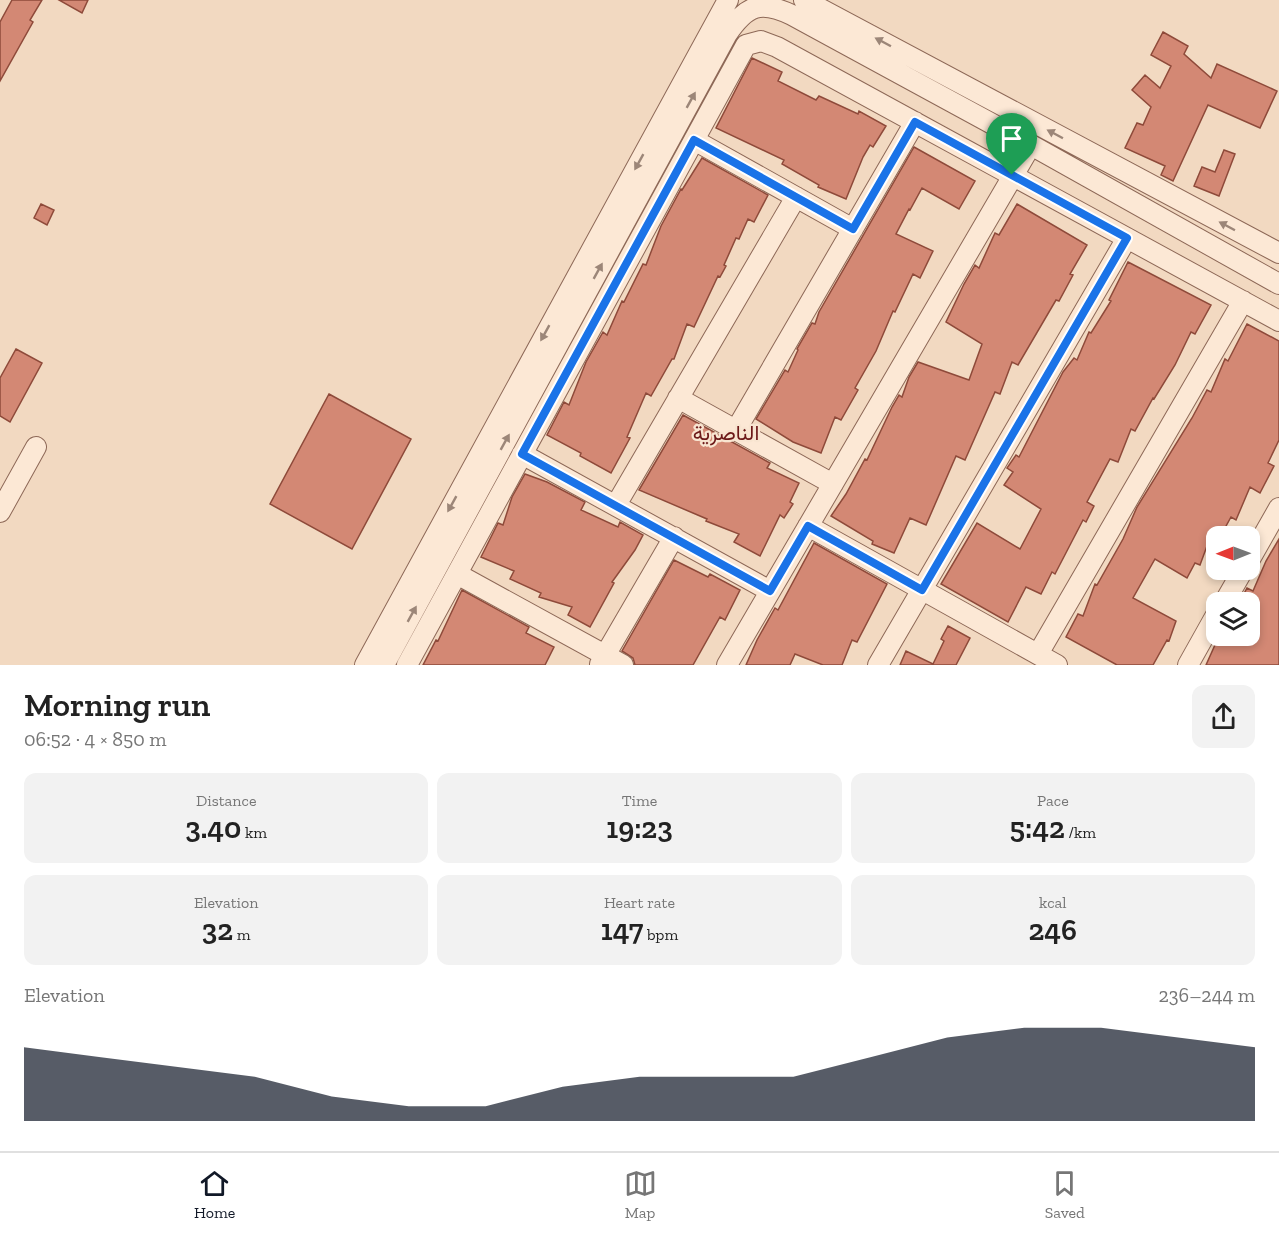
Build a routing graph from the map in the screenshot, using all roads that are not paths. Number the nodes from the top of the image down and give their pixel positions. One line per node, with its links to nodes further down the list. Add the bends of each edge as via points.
1 (728, 0): 31 (street, one-way to 31)
2 (804, 0): 10 (street, one-way to 2)
3 (915, 122): 4 (street, via 761,41 746,45); 6 (street); 8 (street)
4 (694, 140): 7 (street); 17 (street)
5 (1031, 145): 6 (street); 11 (street); 32 (street, one-way to 5, via 727,34 751,7 780,9)
6 (1012, 175): 9 (street); 18 (street)
7 (796, 196): 8 (street); 14 (street)
8 (853, 229): 15 (street)
9 (1127, 238): 12 (street); 26 (street)
10 (1279, 253)
11 (1279, 284)
12 (1243, 301): 13 (street); 29 (street)
13 (1279, 321)
14 (678, 398): 15 (street); 19 (street)
15 (736, 430): 18 (street)
16 (36, 447): 21 (street)
17 (522, 454): 19 (street); 25 (street)
18 (833, 484): 22 (street)
19 (616, 505): 23 (street)
20 (1279, 508): 24 (street)
21 (0, 512)
22 (808, 526): 26 (street); 27 (street)
23 (674, 537): 27 (street); 30 (street)
24 (1260, 541)
25 (457, 574): 30 (street); 33 (street)
26 (922, 590): 29 (street); 36 (street)
27 (770, 591): 35 (street)
28 (1206, 633): 38 (street)
29 (1038, 654): 37 (street)
30 (602, 659): 34 (street)
31 (365, 665)
32 (384, 665)
33 (407, 665)
34 (623, 665)
35 (727, 665)
36 (878, 665)
37 (1057, 665)
38 (1188, 665)

